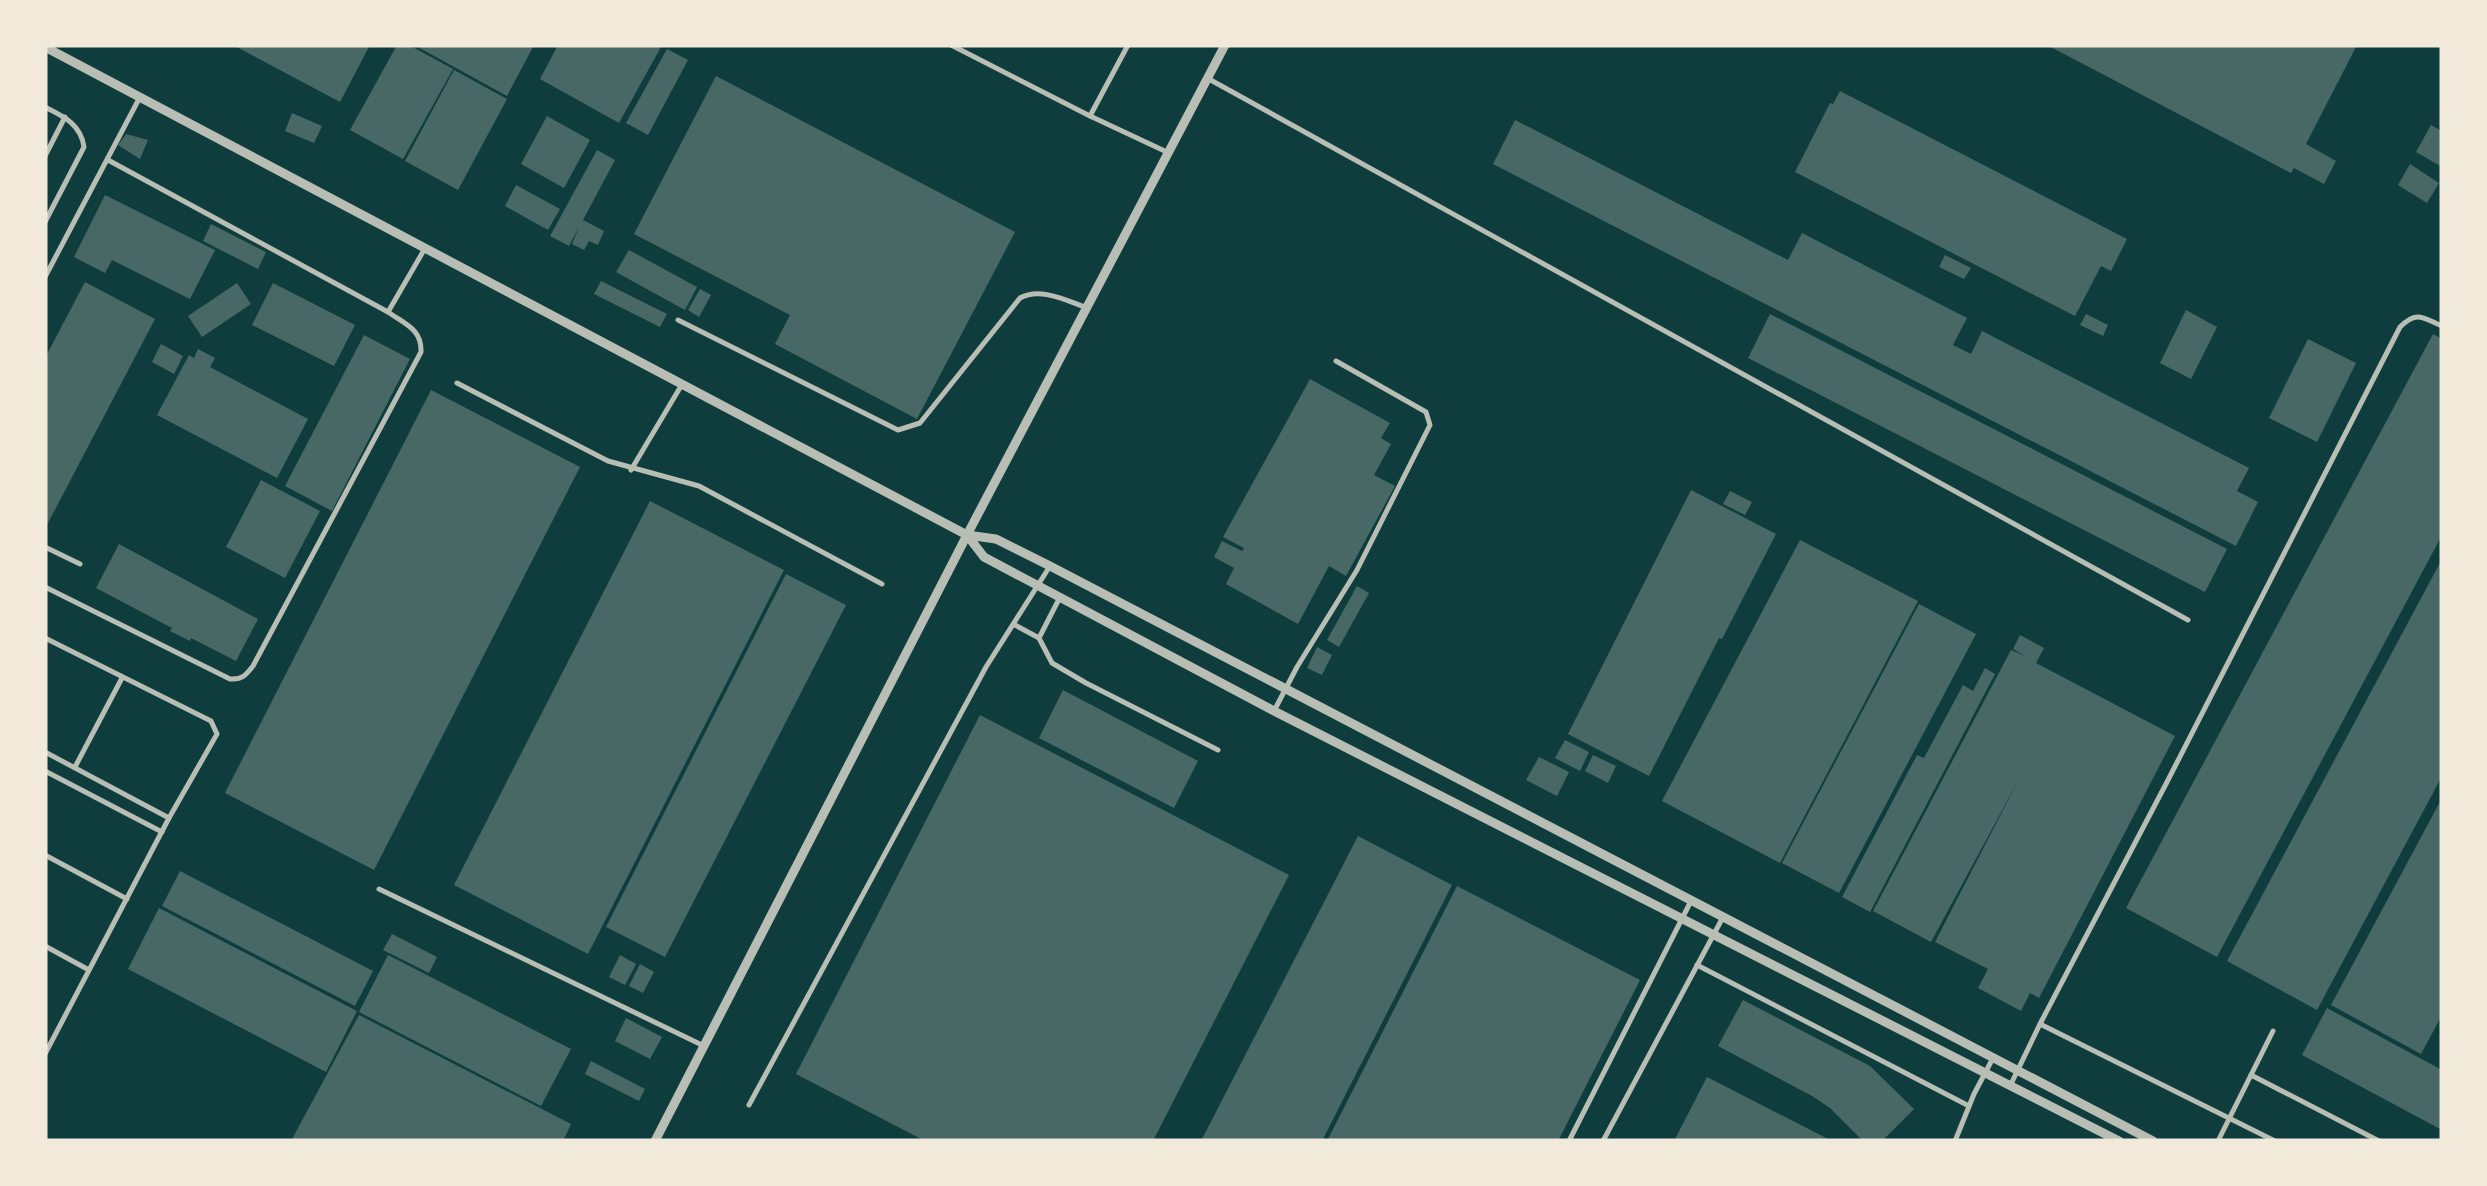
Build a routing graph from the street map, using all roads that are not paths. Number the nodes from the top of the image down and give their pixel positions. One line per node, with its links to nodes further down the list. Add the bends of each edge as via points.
1 (951, 45): 8 (lane)
2 (1128, 45): 8 (lane)
3 (1225, 45): 5 (street)
4 (45, 47): 6 (street)
5 (1208, 78): 10 (street); 32 (lane)
6 (140, 96): 12 (lane); 14 (street)
7 (45, 107): 9 (lane)
8 (1090, 116): 10 (lane)
9 (65, 117): 11 (lane); 13 (lane, via 84,147)
10 (1169, 153): 16 (street)
11 (45, 156)
12 (108, 160): 15 (lane); 17 (lane)
13 (45, 222)
14 (425, 247): 17 (lane); 22 (street)
15 (45, 277)
16 (1088, 308): 18 (lane, via 1048,294 1020,298 920,422 898,430); 24 (street)
17 (388, 312): 30 (lane, via 417,332 420,352 245,676 230,679)
18 (678, 320)
19 (2442, 326): 61 (lane, via 2418,316 2400,327)
20 (1336, 361): 37 (lane, via 1426,412 1430,425 1357,570)
21 (458, 383): 23 (lane)
22 (682, 383): 23 (lane); 24 (street)
23 (631, 470): 28 (lane, via 699,486)
24 (967, 535): 27 (street, via 996,539); 29 (street, via 984,556); 65 (street)
25 (45, 547): 26 (lane)
26 (80, 564)
27 (1050, 566): 29 (lane); 37 (street)
28 (882, 584)
29 (1039, 584): 31 (street); 33 (lane)
30 (45, 586)
31 (1060, 596): 35 (lane); 38 (street)
32 (2188, 620)
33 (1014, 625): 35 (lane); 72 (lane)
34 (45, 638): 36 (lane)
35 (1039, 638): 39 (lane, via 1052,663)
36 (122, 678): 42 (lane); 45 (lane, via 215,727 207,755)
37 (1286, 689): 38 (lane); 41 (street)
38 (1274, 711): 43 (street)
39 (1218, 750)
40 (45, 752): 42 (lane)
41 (1405, 752): 43 (street); 47 (street)
42 (74, 768): 45 (lane)
43 (1394, 770): 48 (street)
44 (45, 771): 46 (lane)
45 (169, 818): 46 (lane)
46 (162, 832): 51 (lane)
47 (1559, 832): 48 (street); 52 (street)
48 (1548, 849): 53 (street)
49 (45, 855): 51 (lane)
50 (379, 889): 65 (lane)
51 (126, 899): 59 (lane)
52 (1691, 901): 53 (lane); 54 (street)
53 (1683, 917): 55 (street); 76 (lane)
54 (1723, 918): 55 (lane); 57 (street)
55 (1714, 933): 58 (lane); 60 (street)
56 (45, 946): 59 (lane)
57 (1802, 959): 60 (street); 67 (street)
58 (1697, 965): 73 (lane); 77 (lane)
59 (89, 970): 64 (lane)
60 (1794, 974): 69 (street)
61 (2040, 1024): 68 (lane); 74 (lane)
62 (45, 1028): 64 (lane)
63 (2274, 1031): 70 (lane)
64 (56, 1034): 66 (lane)
65 (704, 1047): 75 (street)
66 (45, 1054)
67 (1993, 1058): 68 (street); 69 (lane)
68 (2017, 1070): 71 (lane); 80 (street)
69 (1986, 1073): 71 (street); 73 (lane)
70 (2252, 1075): 74 (lane); 83 (lane)
71 (2010, 1085): 79 (street)
72 (748, 1105)
73 (1969, 1106): 78 (lane)
74 (2230, 1118): 81 (lane); 82 (lane)
75 (656, 1141)
76 (1569, 1141)
77 (1603, 1141)
78 (1955, 1141)
79 (2119, 1141)
80 (2153, 1141)
81 (2218, 1141)
82 (2275, 1141)
83 (2379, 1141)

